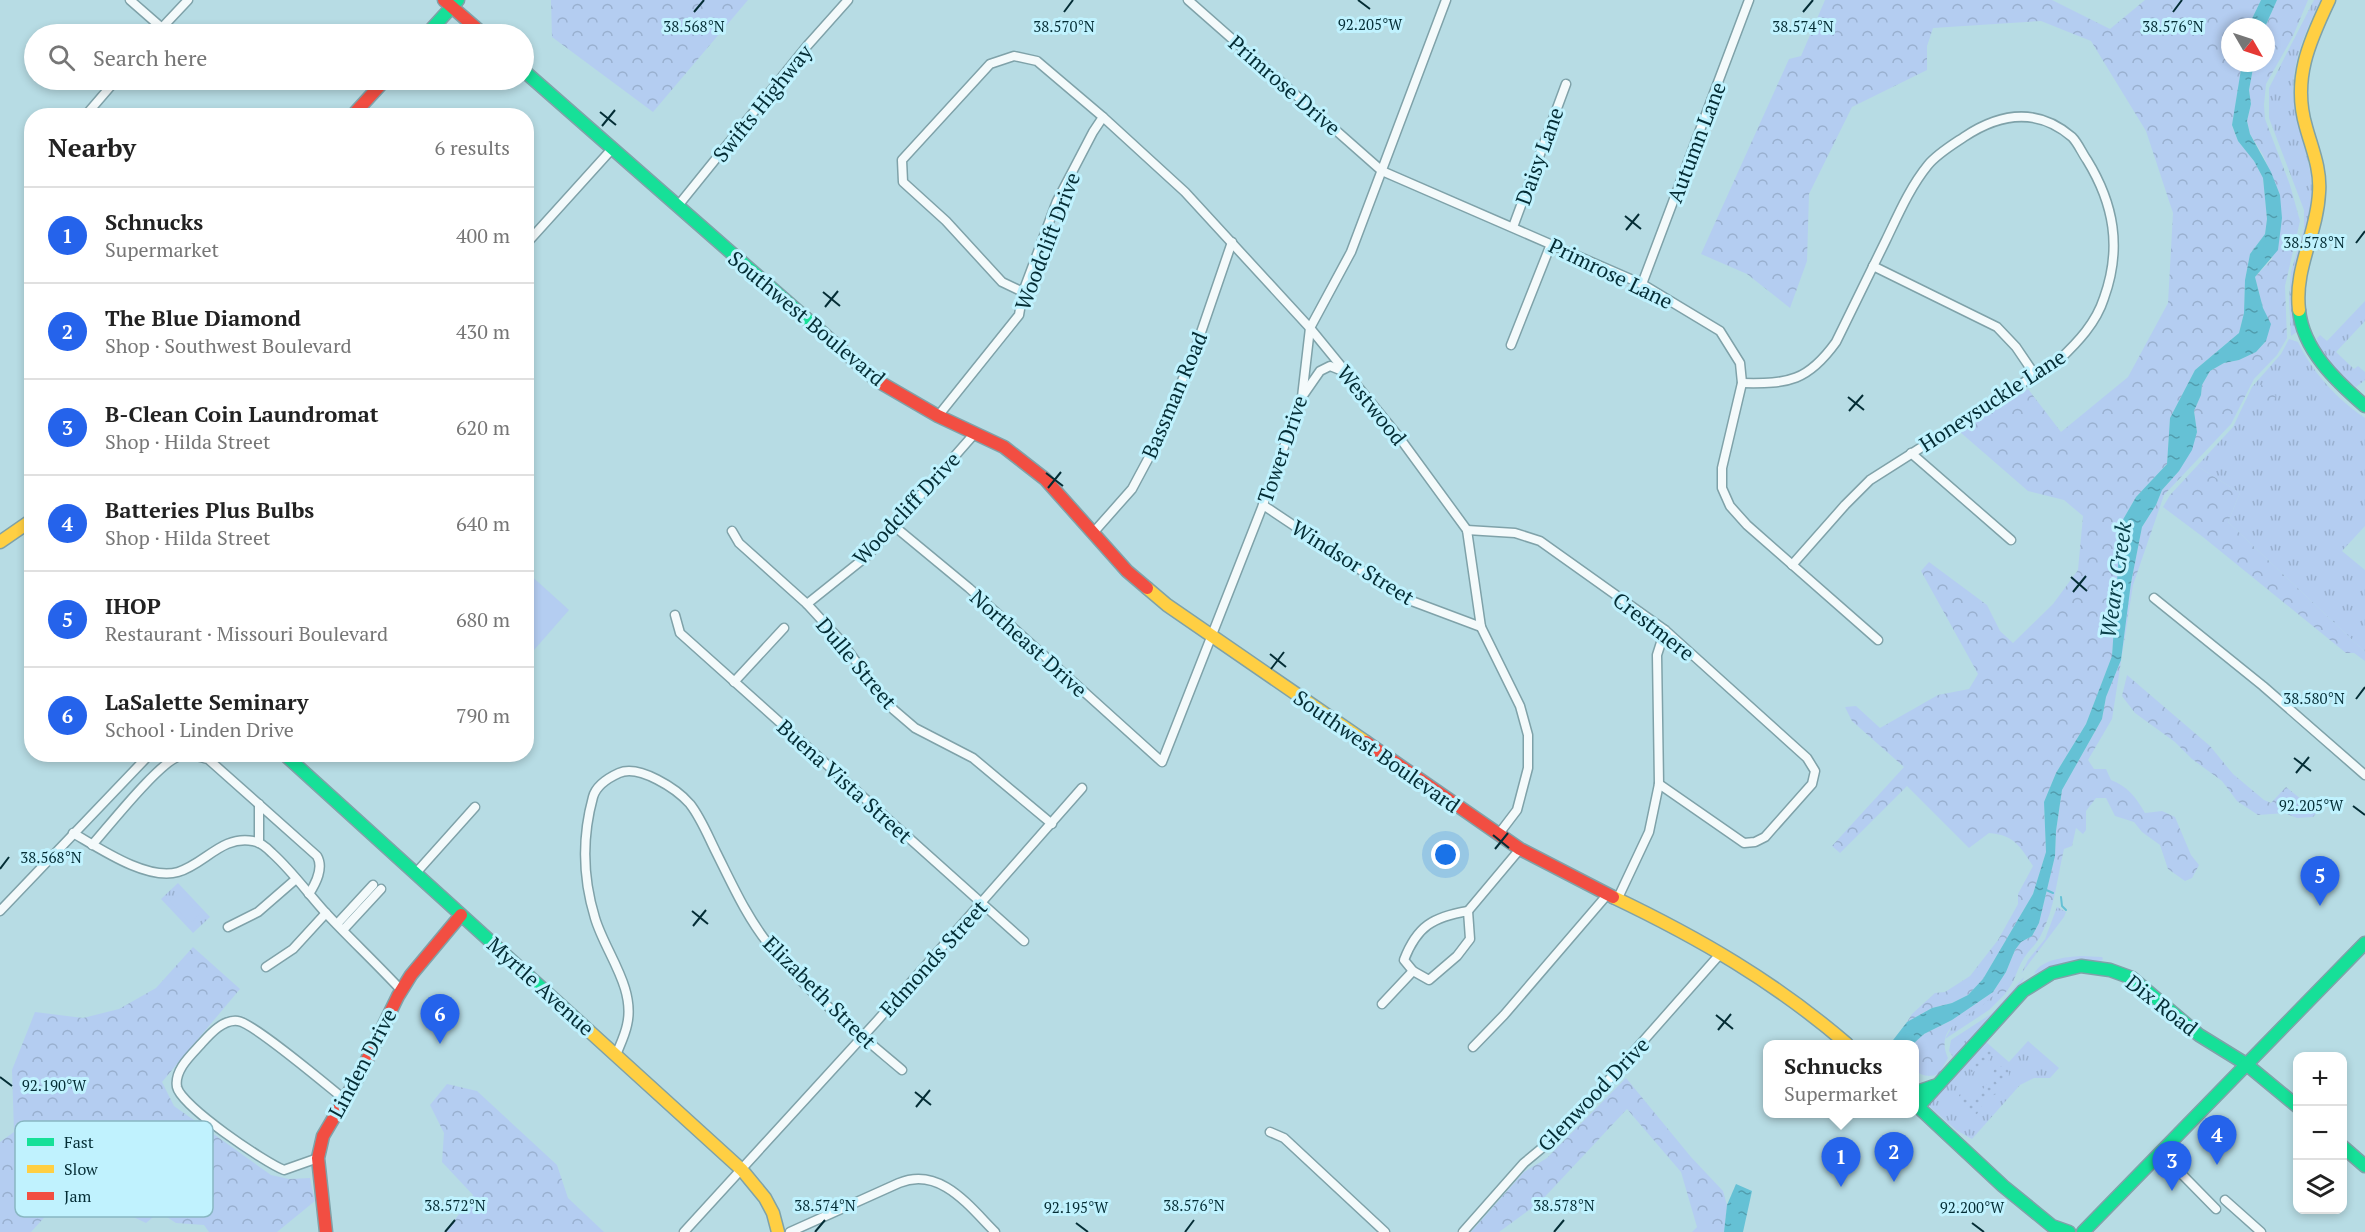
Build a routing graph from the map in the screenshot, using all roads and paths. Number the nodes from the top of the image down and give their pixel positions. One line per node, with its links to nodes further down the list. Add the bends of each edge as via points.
1 (130, 0): 10 (street)
2 (188, 0): 11 (street)
3 (848, 0): 23 (street, Swifts Highway)
4 (1188, 0): 22 (street, Primrose Drive)
5 (1435, 0): 9 (street)
6 (1749, 0): 29 (street, Autumn Lane)
7 (2329, 0): 37 (main road, via 2306,46 2300,75 2301,109 2320,179 2316,218 2298,277 2298,304 2304,333 2318,360)
8 (452, 2): 12 (main road); 13 (main road)
9 (1444, 4): 22 (street, Tower Drive)
10 (152, 24)
11 (166, 24)
12 (435, 24)
13 (473, 24)
14 (534, 80): 21 (main road, Southwest Boulevard)
15 (1566, 84): 24 (street, Daisy Lane)
16 (107, 90): 18 (street)
17 (376, 90): 19 (main road)
18 (92, 108)
19 (359, 108)
20 (1103, 117): 26 (street, Westwood, via 1185,192); 30 (street, Woodclift Drive, via 1057,201); 30 (street, Westwood, via 1037,62 1014,56 990,64 902,160 903,182 946,221 1002,282)
21 (611, 150): 23 (main road, Southwest Boulevard); 25 (street)
22 (1382, 171): 24 (street, Primrose Lane); 31 (street, Tower Drive, via 1351,252)
23 (677, 207): 38 (main road, Southwest Boulevard, via 876,380)
24 (1513, 227): 27 (street, Primrose Lane)
25 (534, 235)
26 (1232, 242): 31 (street, Westwood); 46 (street, Bassman Road, via 1197,347 1155,446 1132,489)
27 (1551, 244): 29 (street, Primrose Lane); 32 (street)
28 (1873, 266): 34 (street, via 1997,327); 34 (street, Honeysuckle Lane, via 1929,164 1976,129 2007,117 2026,116 2039,118 2073,138 2108,199 2114,257 2104,299 2083,337 2059,360); 35 (street, Honeysuckle Lane, via 1836,342 1821,362 1795,379 1771,384)
29 (1642, 284): 35 (street, Primrose Lane, via 1720,331 1740,363)
30 (1023, 292): 38 (street, Woodclift Drive, via 1019,315)
31 (1310, 328): 33 (street, Westwood); 36 (street, Tower Drive)
32 (1511, 345)
33 (1347, 373): 36 (street, via 1330,366 1320,371); 44 (street, Westwood)
34 (2035, 375): 40 (street, Honeysuckle Lane)
35 (1742, 383): 49 (street, Primrose Lane, via 1722,468 1722,488 1730,506 1747,525)
36 (1302, 397): 41 (street, Tower Drive)
37 (2363, 405)
38 (939, 416): 39 (main road, Southwest Boulevard)
39 (975, 433): 43 (street, Woodcliff Drive); 46 (main road, Southwest Boulevard, via 1004,447 1046,479)
40 (1911, 453): 47 (street); 49 (street, Honeysuckle Lane, via 1870,480)
41 (1263, 505): 53 (street, Windsor Street, via 1401,597); 56 (street, Tower Drive)
42 (24, 526): 48 (main road)
43 (894, 526): 51 (street, Woodcliff Drive, via 867,556); 63 (street, Northeast Drive, via 969,588)
44 (1467, 530): 53 (street, Westwood); 55 (street, Crestmere, via 1496,530 1540,541)
45 (732, 531): 51 (street, Dulle Street, via 739,543)
46 (1093, 534): 56 (main road, Southwest Boulevard, via 1127,572)
47 (2011, 540)
48 (0, 542)
49 (1792, 565): 57 (street, Primrose Lane)
50 (2154, 598): 64 (street)
51 (807, 604): 69 (street, Dulle Street, via 894,710 915,728 973,758)
52 (675, 615): 58 (street, Buena Vista Street, via 680,633)
53 (1481, 627): 71 (street, Westwood, via 1520,706 1528,735 1528,768 1516,810)
54 (784, 628): 58 (street)
55 (1665, 630): 65 (street, via 1657,654); 65 (street, Crestmere, via 1807,758 1815,771 1812,784 1766,837 1744,843)
56 (1210, 637): 63 (street, Tower Drive); 71 (main road, Southwest Boulevard)
57 (1878, 640)
58 (734, 682): 80 (street, Buena Vista Street)
59 (142, 762): 70 (street)
60 (171, 762): 73 (street, via 146,783)
61 (211, 762): 67 (street)
62 (293, 762): 75 (main road, Myrtle Avenue)
63 (1162, 762)
64 (2365, 775)
65 (1659, 784): 79 (street, via 1648,831)
66 (1082, 788): 69 (street, Edmonds Street)
67 (259, 804): 72 (street); 78 (street, via 317,856 320,862)
68 (475, 807): 75 (street)
69 (1052, 824): 80 (street, Edmonds Street)
70 (73, 833): 73 (street); 81 (street)
71 (1498, 835): 74 (main road, Southwest Boulevard)
72 (259, 843): 73 (street, via 236,841 221,846 177,873 140,868); 76 (street)
73 (92, 844)
74 (1520, 849): 79 (main road, Southwest Boulevard); 82 (street)
75 (415, 874): 84 (main road, Myrtle Avenue)
76 (296, 879): 78 (street); 85 (street, via 258,912)
77 (377, 887): 86 (street)
78 (309, 894): 83 (street)
79 (1612, 897): 89 (main road, Southwest Boulevard); 96 (street)
80 (981, 904): 87 (street, Buena Vista Street); 94 (street, Edmonds Street)
81 (0, 911)
82 (1468, 911): 91 (street, via 1443,915 1425,926 1404,960); 91 (street, via 1470,939 1457,956 1429,980)
83 (326, 913): 86 (street); 90 (street, via 293,949)
84 (461, 915): 92 (main road, Linden Drive); 97 (main road, Myrtle Avenue)
85 (228, 927)
86 (340, 927): 92 (street)
87 (1024, 941)
88 (2365, 943): 98 (main road)
89 (1721, 953): 95 (main road, Southwest Boulevard, via 1802,1005); 122 (street, Glenwood Drive, via 1565,1130 1524,1163)
90 (266, 968)
91 (1413, 971): 93 (street)
92 (401, 990): 102 (main road, Linden Drive)
93 (1382, 1004)
94 (862, 1036): 97 (street, Elizabeth Street, via 763,937 690,804 643,773 623,771 603,783 594,794 586,824 585,854 595,918 626,990 628,1023); 99 (street, Elizabeth Street); 113 (street, Edmonds Street)
95 (1842, 1040)
96 (1473, 1047)
97 (616, 1054): 113 (main road, Myrtle Avenue)
98 (2246, 1064): 100 (main road, Dix Road, via 2199,1035 2132,978 2081,966 2043,977 2024,991); 104 (main road, Dix Road); 110 (main road)
99 (902, 1070)
100 (1943, 1080): 101 (main road); 103 (main road, Dix Road)
101 (1919, 1092)
102 (344, 1099): 106 (street, via 240,1020 228,1021 212,1032 178,1075 177,1087 182,1096); 111 (main road, Linden Drive, via 323,1136)
103 (1919, 1102)
104 (2297, 1106)
105 (1919, 1108): 123 (main road, via 2003,1186 2052,1226)
106 (211, 1121)
107 (213, 1123): 111 (street, via 284,1170)
108 (1270, 1132): 121 (street, via 1284,1138)
109 (2347, 1150): 112 (main road)
110 (2160, 1152): 115 (street); 124 (main road)
111 (318, 1158): 116 (main road, Linden Drive)
112 (2365, 1166)
113 (742, 1170): 117 (street, Edmonds Street); 118 (main road, Myrtle Avenue, via 765,1195)
114 (2225, 1200): 125 (street)
115 (2216, 1209)
116 (326, 1232)
117 (684, 1232)
118 (778, 1232)
119 (790, 1232): 120 (street, via 917,1177 946,1188)
120 (995, 1232)
121 (1385, 1232)
122 (1463, 1232)
123 (2069, 1232)
124 (2083, 1232)
125 (2261, 1232)

